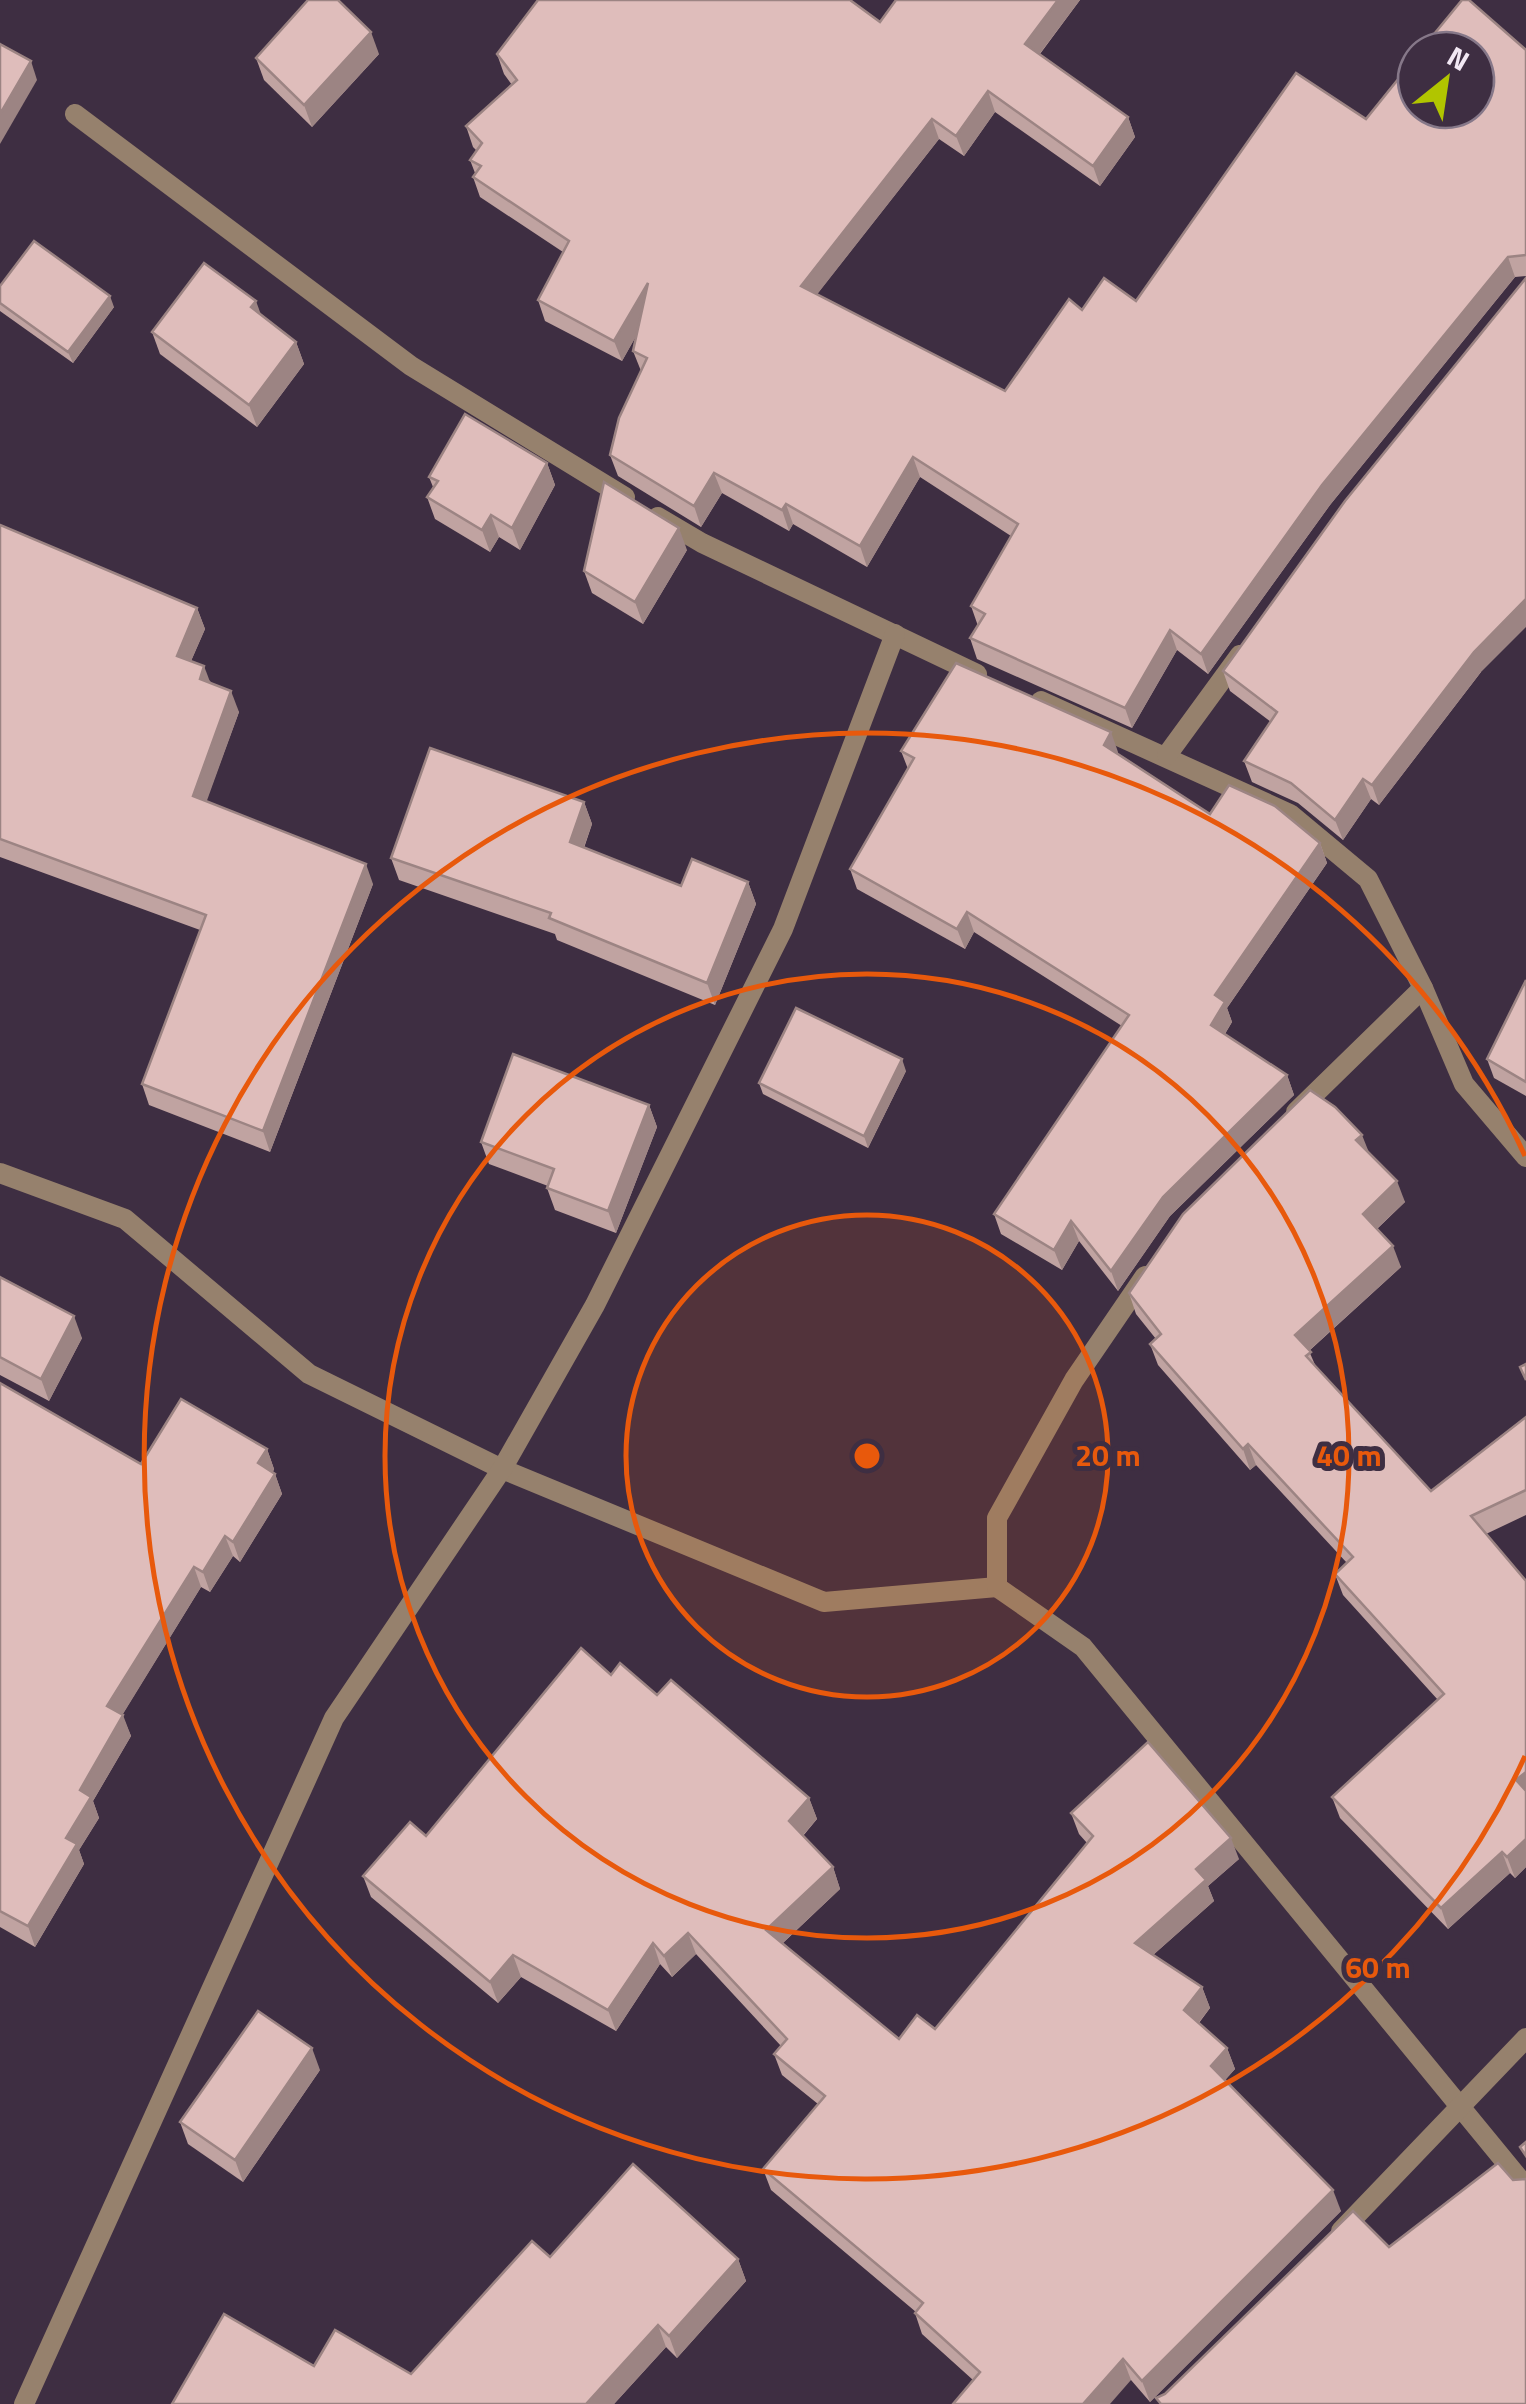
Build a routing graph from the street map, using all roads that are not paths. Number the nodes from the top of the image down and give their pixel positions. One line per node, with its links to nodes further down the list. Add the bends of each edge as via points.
1 (75, 114): 2 (street, via 410,366 702,544)
2 (895, 634): 4 (street); 10 (street, via 783,929 595,1305)
3 (1248, 642): 4 (street)
4 (1167, 755): 5 (street, via 1290,814 1368,879)
5 (1424, 988): 6 (street); 7 (street, via 1464,1084)
6 (1274, 1133)
7 (1526, 1158)
8 (0, 1173): 10 (street, via 125,1219 309,1374)
9 (1158, 1256): 11 (street, via 1074,1380 997,1518)
10 (502, 1469): 11 (street, via 824,1602); 16 (street, via 334,1718)
11 (998, 1587): 13 (street, via 1083,1647)
12 (1526, 2038): 13 (street)
13 (1460, 2105): 14 (street); 15 (street)
14 (1526, 2186)
15 (1320, 2252)
16 (24, 2404)

